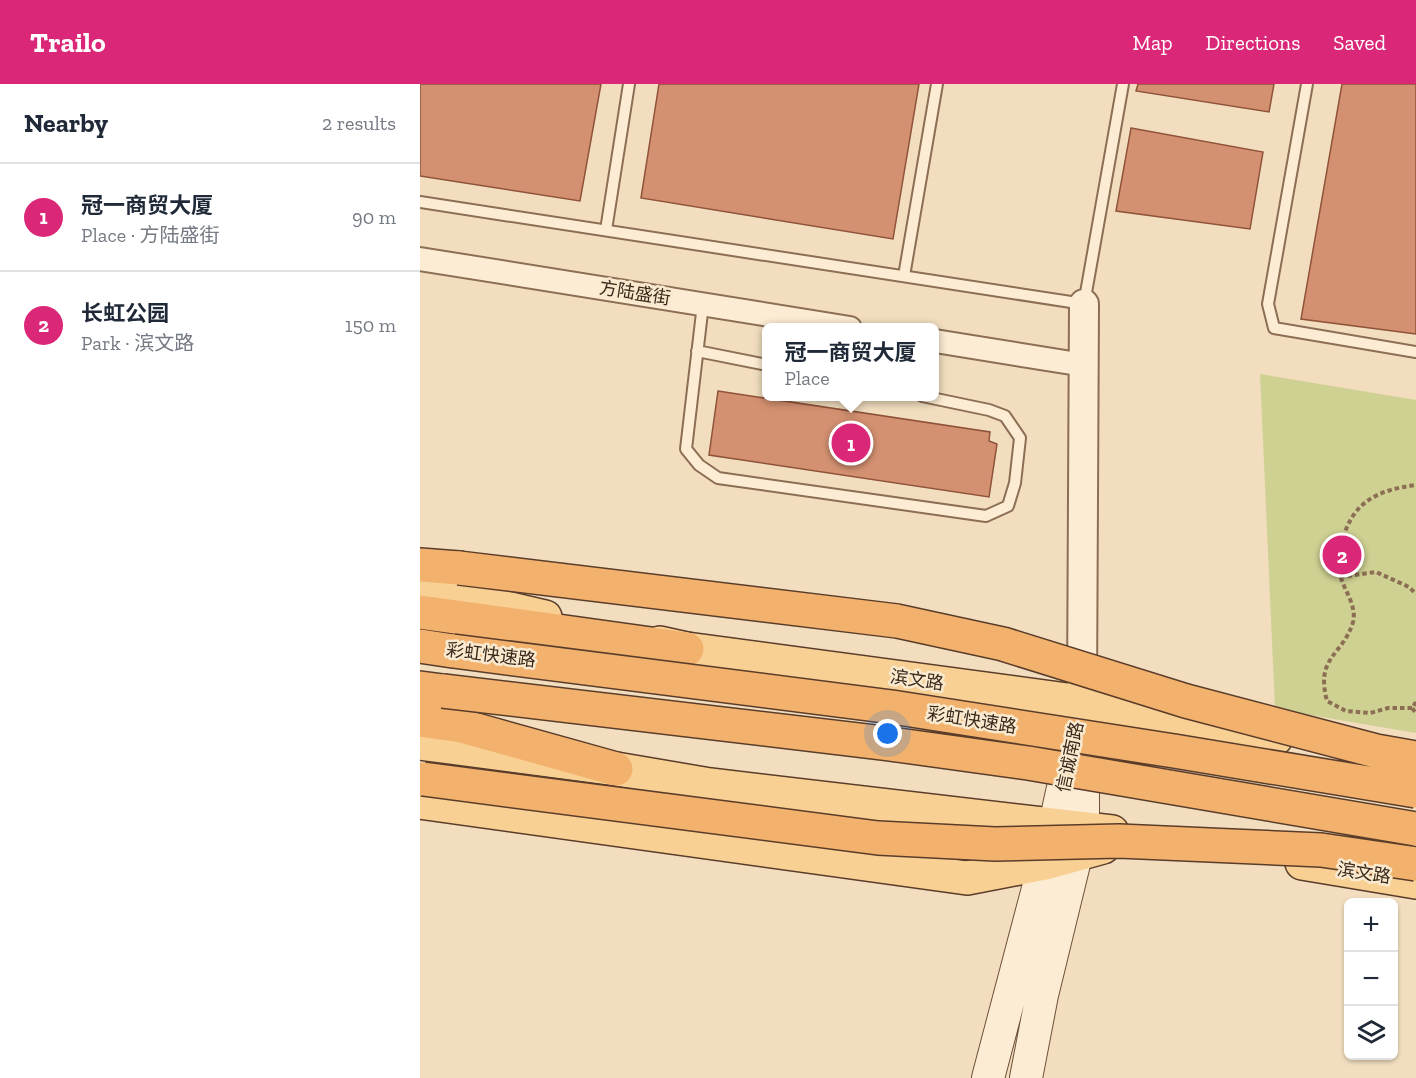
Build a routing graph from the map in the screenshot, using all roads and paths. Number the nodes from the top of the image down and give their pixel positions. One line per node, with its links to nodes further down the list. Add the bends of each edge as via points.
1 (629, 84): 6 (lane)
2 (937, 84): 8 (lane)
3 (1123, 84): 10 (lane)
4 (1307, 84): 14 (lane, via 1268,304 1274,328)
5 (420, 202): 6 (lane)
6 (606, 230): 8 (lane)
7 (420, 260): 9 (street, 方陆盛街)
8 (904, 276): 10 (lane)
9 (703, 304): 11 (street, 方陆盛街); 13 (lane)
10 (1084, 304): 16 (street)
11 (824, 323)
12 (939, 342): 16 (street)
13 (697, 351): 15 (lane); 17 (lane, via 687,449 699,465 718,478 986,516 1008,506 1020,438 1005,416)
14 (1416, 352)
15 (762, 364)
16 (1084, 364): 27 (street)
17 (939, 400)
18 (1416, 485): 20 (path, via 1381,493 1357,509 1346,528 1339,555)
19 (420, 565): 33 (highway, bridge, via 897,621 1003,644 1186,701)
20 (1340, 577): 22 (path, via 1376,572); 29 (path, via 1350,598 1354,621 1327,663 1323,684 1327,701 1346,711 1370,714 1388,708)
21 (420, 588): 25 (main road, 滨文路)
22 (1416, 594)
23 (420, 612): 25 (highway)
24 (420, 646): 37 (highway, 彩虹快速路, bridge, via 892,707)
25 (687, 649): 27 (main road, 滨文路)
26 (432, 689): 38 (highway, 彩虹快速路, bridge, via 1017,762)
27 (1082, 702): 34 (main road, 滨文路); 39 (main road, 信诚南路)
28 (1416, 702): 29 (path)
29 (1412, 708): 30 (path)
30 (1416, 713)
31 (420, 720): 35 (highway, via 462,726)
32 (420, 743): 35 (main road, 滨文路)
33 (1416, 758)
34 (1416, 765)
35 (616, 769): 39 (main road, 滨文路)
36 (421, 787): 40 (main road, via 967,878); 41 (highway, bridge, via 878,838 995,844 1119,841 1309,849)
37 (1416, 791)
38 (1416, 829)
39 (1072, 835): 40 (main road); 42 (main road, 滨文路, via 1139,836); 44 (main road, 信诚南路)
40 (1045, 863): 43 (main road)
41 (1416, 864)
42 (1416, 882)
43 (988, 1078)
44 (1026, 1078)

